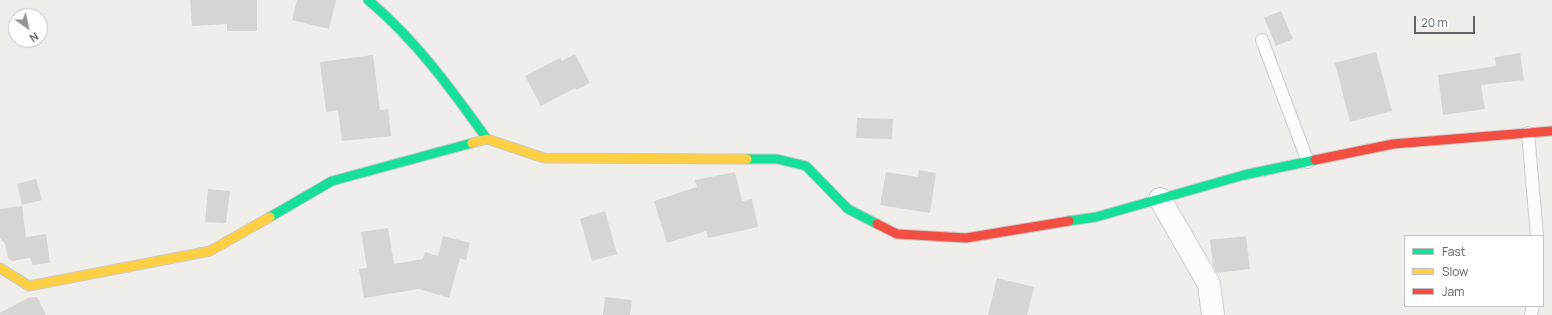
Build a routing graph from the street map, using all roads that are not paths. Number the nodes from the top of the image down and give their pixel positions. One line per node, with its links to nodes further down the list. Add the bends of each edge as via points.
1 (368, 0): 5 (street, via 387,15 432,63)
2 (1262, 40): 6 (lane)
3 (1552, 131): 4 (street)
4 (1528, 133): 6 (street, via 1393,144); 8 (lane)
5 (487, 139): 7 (street, via 544,158 777,158 806,166 848,209 897,234 966,238 1096,217); 9 (street, via 332,181 210,250 29,286)
6 (1308, 162): 7 (street, via 1244,175)
7 (1160, 199): 10 (street, via 1209,284)
8 (1537, 235)
9 (0, 268)
10 (1213, 315)

